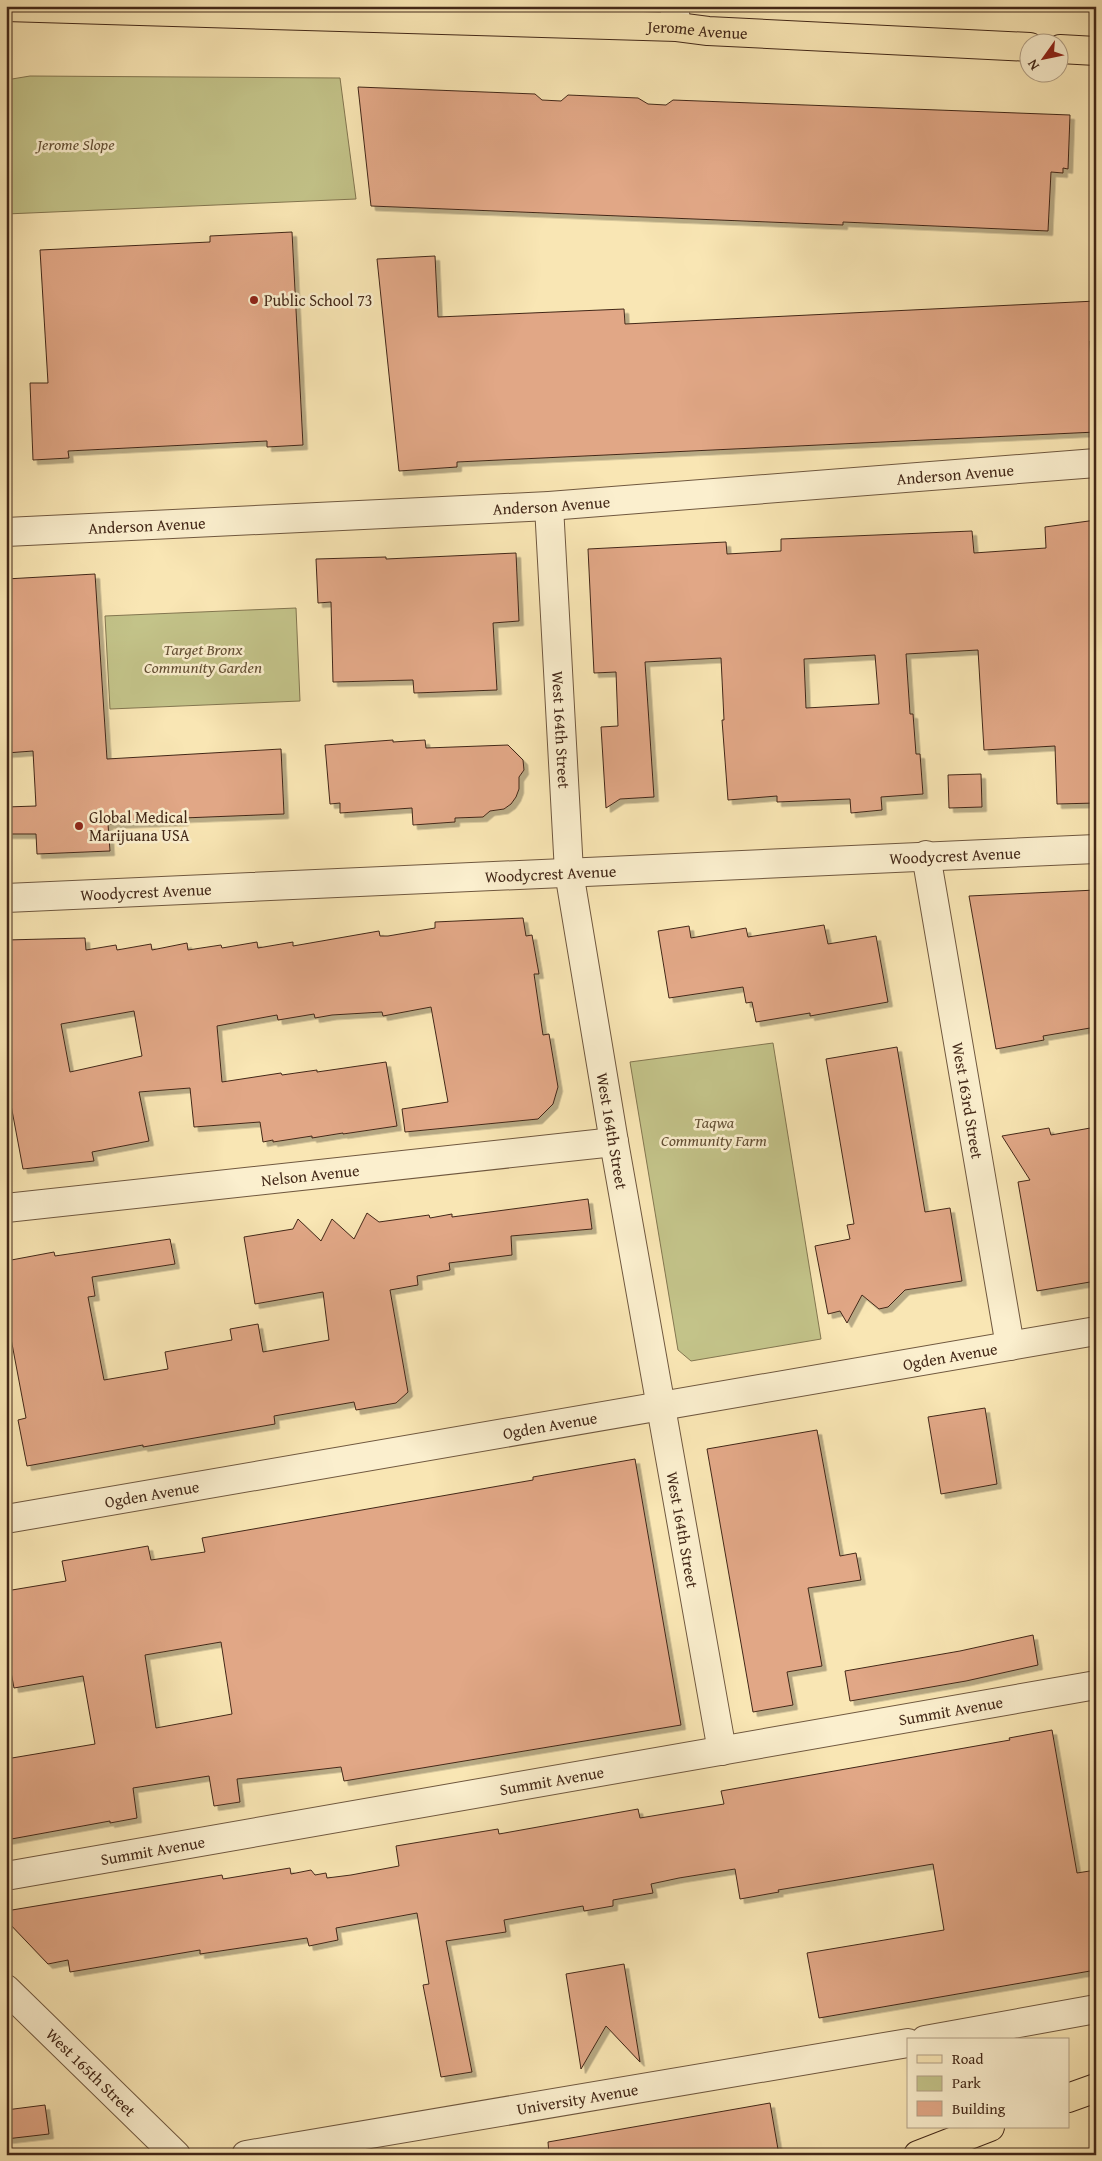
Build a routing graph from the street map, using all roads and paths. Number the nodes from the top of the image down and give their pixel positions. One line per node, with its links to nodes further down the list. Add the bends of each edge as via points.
1 (6, 8): 2 (main road, Jerome Avenue)
2 (675, 16): 3 (main road, Jerome Avenue, via 708,31)
3 (1020, 47)
4 (1070, 50): 5 (main road)
5 (1096, 51)
6 (1096, 463): 7 (street, Anderson Avenue)
7 (549, 506): 8 (street, Anderson Avenue); 11 (street, West 164th Street)
8 (6, 532)
9 (1096, 849): 10 (street, Woodycrest Avenue)
10 (926, 855): 11 (street, Woodycrest Avenue); 16 (street, West 163rd Street)
11 (569, 872): 12 (street, Woodycrest Avenue); 13 (street, West 164th Street)
12 (6, 898)
13 (614, 1142): 14 (street, Nelson Avenue); 17 (street, West 164th Street)
14 (6, 1208)
15 (1096, 1331): 16 (street, Ogden Avenue)
16 (1010, 1346): 17 (street, Ogden Avenue)
17 (662, 1406): 18 (street, Ogden Avenue); 20 (street, West 164th Street)
18 (6, 1519)
19 (1096, 1686): 20 (street, Summit Avenue)
20 (722, 1751): 21 (street, Summit Avenue)
21 (6, 1876)
22 (6, 1989): 29 (street, West 165th Street)
23 (1096, 2010): 24 (street)
24 (936, 2038)
25 (907, 2043): 30 (street, University Avenue)
26 (1096, 2088): 27 (main road)
27 (1070, 2097)
28 (987, 2128): 31 (main road)
29 (176, 2155)
30 (246, 2155)
31 (918, 2155)

